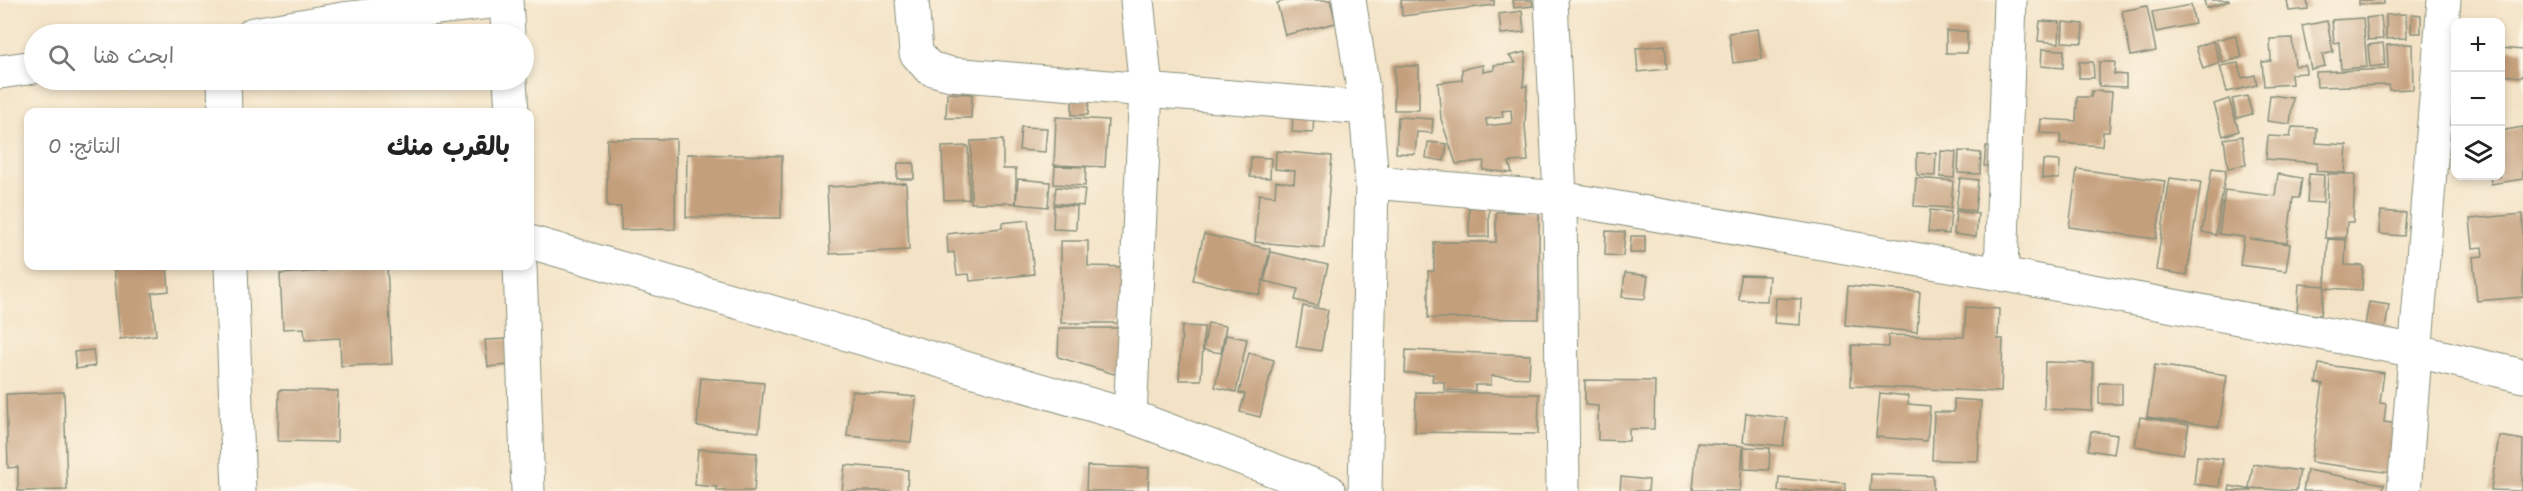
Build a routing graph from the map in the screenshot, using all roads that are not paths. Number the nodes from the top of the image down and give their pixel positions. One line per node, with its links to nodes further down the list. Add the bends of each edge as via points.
1 (506, 0): 8 (street); 10 (street)
2 (912, 0): 13 (street, via 916,53 928,68 951,74)
3 (1137, 0): 13 (street)
4 (1349, 0): 18 (street)
5 (1551, 0): 20 (street)
6 (2010, 0): 24 (street)
7 (2444, 0): 25 (street)
8 (343, 10): 9 (street)
9 (290, 24)
10 (507, 24)
11 (24, 68): 12 (street)
12 (0, 72)
13 (1146, 89): 18 (street); 27 (street)
14 (224, 90): 16 (street)
15 (511, 90): 17 (street)
16 (225, 108)
17 (512, 108)
18 (1366, 108): 19 (street)
19 (1372, 182): 20 (street); 31 (street)
20 (1560, 198): 24 (street); 32 (street)
21 (534, 243): 27 (street)
22 (231, 270): 28 (street)
23 (520, 270): 29 (street)
24 (2001, 274): 25 (street)
25 (2417, 351): 26 (street); 33 (street)
26 (2523, 375)
27 (1130, 416): 30 (street)
28 (240, 491)
29 (528, 491)
30 (1329, 491)
31 (1365, 491)
32 (1563, 491)
33 (2404, 491)

